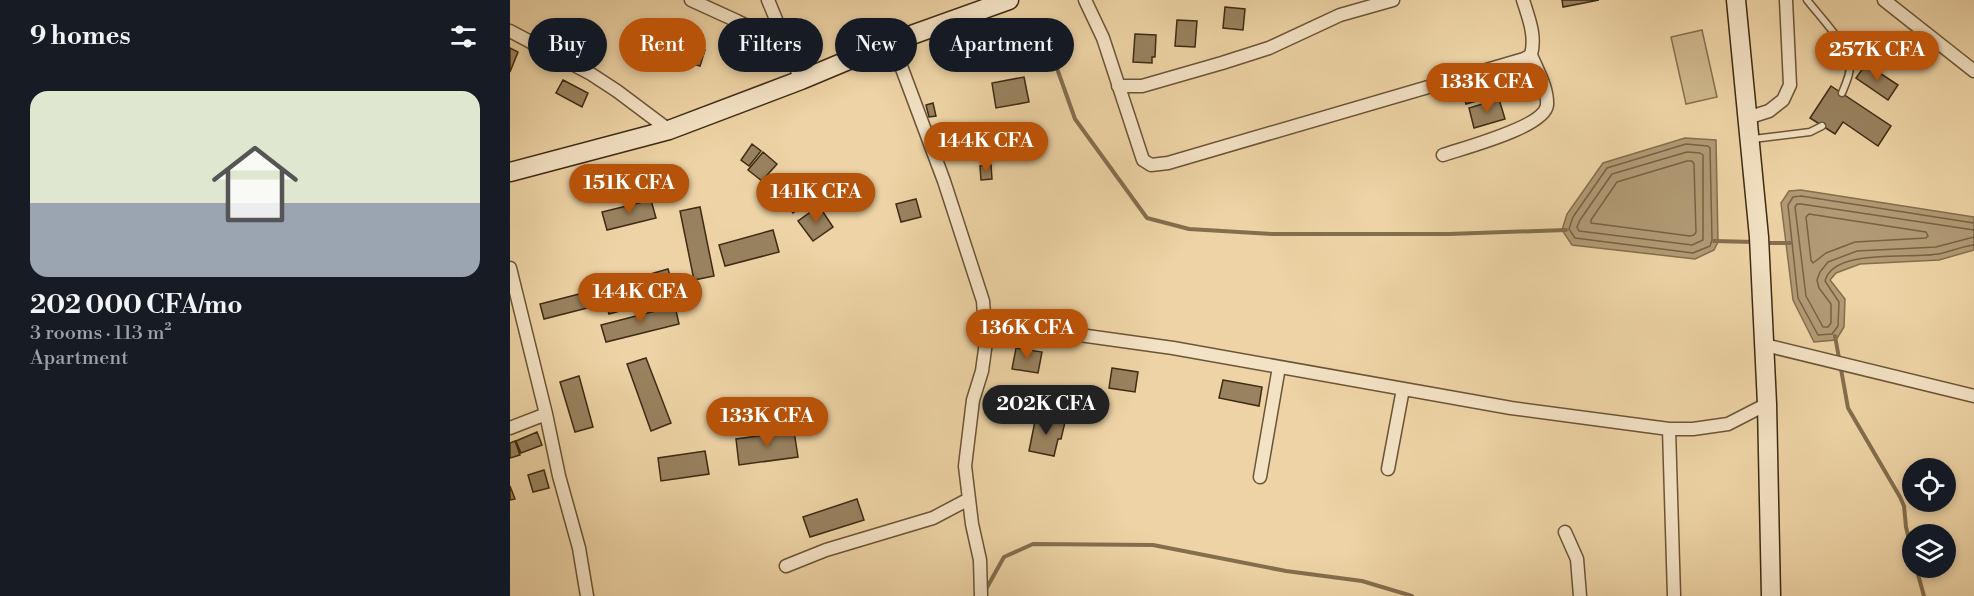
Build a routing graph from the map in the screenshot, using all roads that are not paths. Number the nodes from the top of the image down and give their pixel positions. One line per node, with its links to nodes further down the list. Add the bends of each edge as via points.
1 (691, 0): 11 (street)
2 (768, 0): 12 (street)
3 (1009, 0): 14 (street)
4 (1085, 0): 21 (street, via 1103,38)
5 (1393, 0): 21 (street, via 1340,15 1269,48 1222,63 1142,86)
6 (1523, 0): 15 (street, via 1533,30)
7 (1736, 0): 23 (street)
8 (1786, 0): 23 (street, via 1790,85 1783,100 1768,111)
9 (1807, 0): 22 (lane, via 1846,49 1849,76)
10 (1884, 0): 17 (street)
11 (729, 18)
12 (775, 18)
13 (510, 31): 25 (street, via 591,74)
14 (917, 33)
15 (1531, 55): 21 (street, via 1151,165 1143,160); 27 (street, via 1543,84 1546,110 1521,128)
16 (835, 66): 20 (street)
17 (1974, 71)
18 (797, 72): 20 (street)
19 (903, 72): 30 (street, via 944,181)
20 (801, 80): 25 (street)
21 (1118, 86)
22 (1842, 93)
23 (1747, 118): 26 (street)
24 (1822, 126): 26 (lane, via 1810,132)
25 (669, 130): 28 (street)
26 (1749, 139): 31 (street)
27 (1443, 155)
28 (510, 172)
29 (510, 267): 36 (street)
30 (986, 322): 32 (street); 41 (street, via 982,371 973,400 965,466)
31 (1765, 345): 34 (street); 35 (street)
32 (1279, 367): 33 (street); 40 (street)
33 (1403, 389): 38 (street); 39 (street)
34 (1974, 396)
35 (1767, 404): 38 (street, via 1728,424); 48 (street)
36 (546, 414): 37 (street); 44 (street)
37 (510, 428)
38 (1668, 429): 47 (street)
39 (1388, 469)
40 (1260, 477)
41 (969, 499): 43 (street, via 933,518); 45 (street, via 980,560)
42 (1565, 532): 46 (street, via 1577,559)
43 (786, 566)
44 (587, 596)
45 (981, 596)
46 (1580, 596)
47 (1674, 596)
48 (1771, 596)

